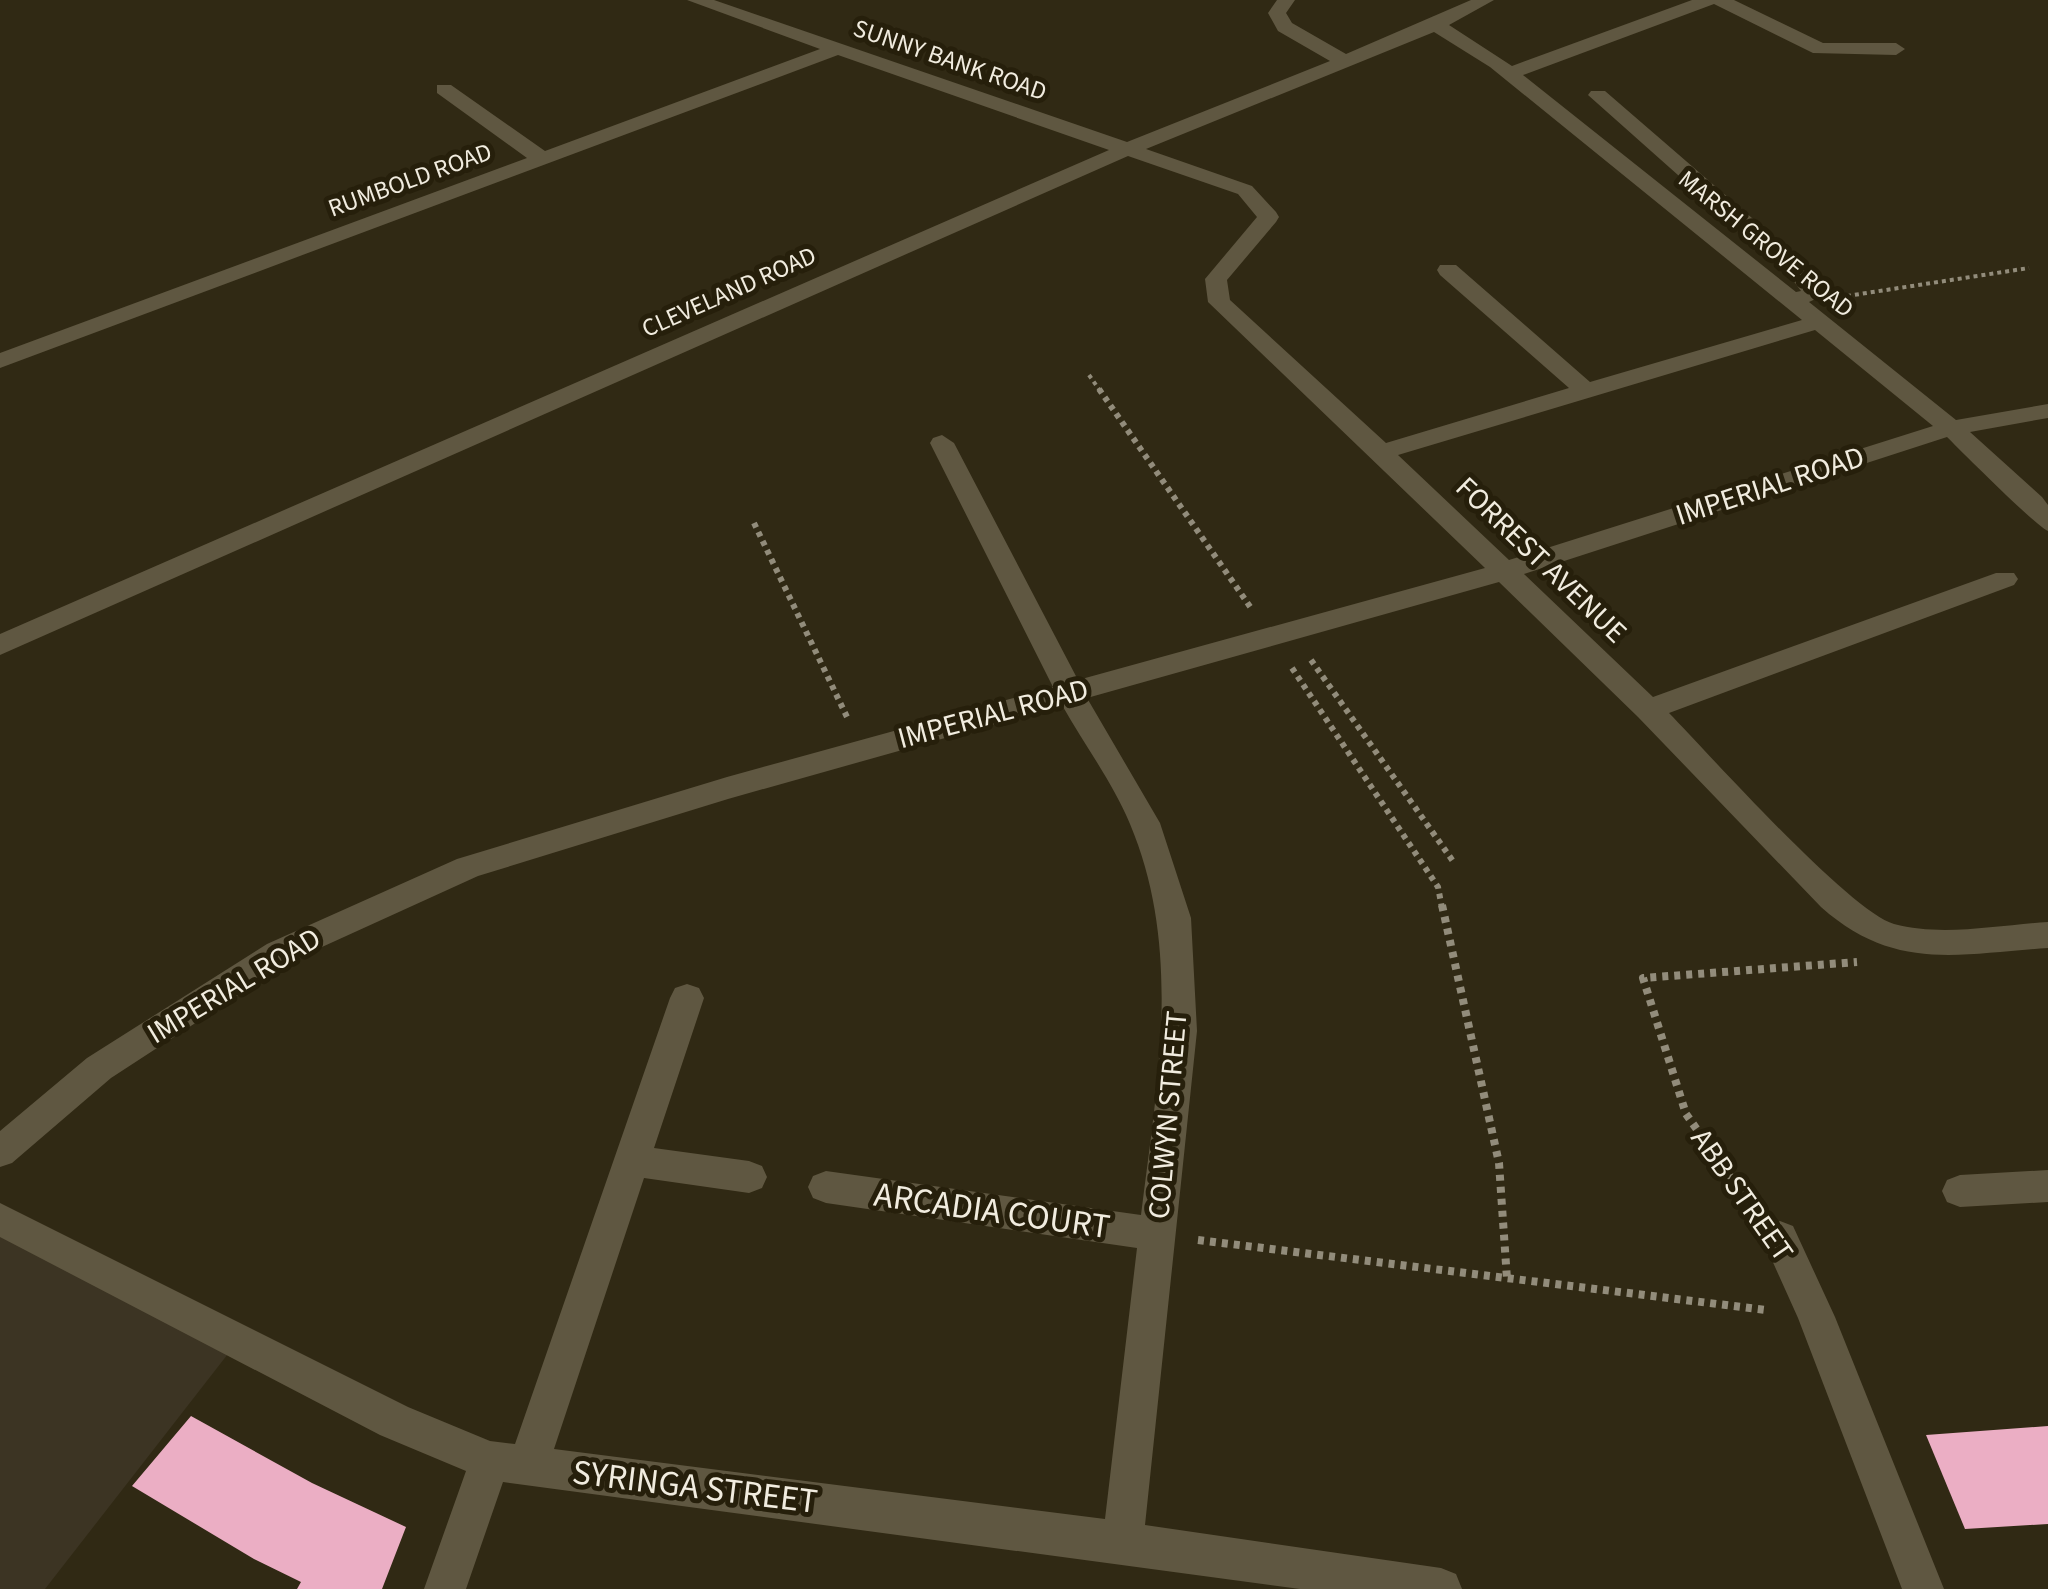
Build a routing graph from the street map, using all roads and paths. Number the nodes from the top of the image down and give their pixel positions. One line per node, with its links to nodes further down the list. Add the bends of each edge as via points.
1 (696, 0): 7 (street, SUNNY BANK ROAD)
2 (1286, 0): 9 (street, via 1277,13 1285,27)
3 (1485, 0): 6 (street, CLEVELAND ROAD)
4 (1709, 0): 10 (street)
5 (1720, 0): 8 (street, via 1820,49)
6 (1436, 25): 9 (street, CLEVELAND ROAD); 10 (street, MARSH GROVE ROAD)
7 (838, 49): 13 (street, SUNNY BANK ROAD); 14 (street, RUMBOLD ROAD)
8 (1896, 49)
9 (1342, 60): 13 (street, CLEVELAND ROAD)
10 (1510, 74): 17 (street, MARSH GROVE ROAD)
11 (444, 90): 14 (street)
12 (1598, 95): 17 (street, via 1795,267 1814,294)
13 (1130, 148): 25 (street, FORREST AVENUE, via 1245,190 1268,217 1216,278 1219,302); 31 (street, CLEVELAND ROAD)
14 (544, 160): 19 (street, RUMBOLD ROAD)
15 (2030, 268): 17 (path)
16 (1448, 270): 21 (street)
17 (1794, 302): 18 (street, MARSH GROVE ROAD)
18 (1819, 322): 21 (street); 23 (street, MARSH GROVE ROAD)
19 (0, 361)
20 (1089, 374): 30 (path)
21 (1584, 388): 25 (street)
22 (2048, 411): 23 (street, IMPERIAL ROAD)
23 (1951, 428): 27 (street, MARSH GROVE ROAD); 28 (street, IMPERIAL ROAD)
24 (942, 443): 32 (street, COLWYN STREET)
25 (1381, 452): 28 (street, FORREST AVENUE)
26 (754, 523): 34 (path)
27 (2048, 524)
28 (1505, 571): 30 (street, IMPERIAL ROAD); 33 (street, FORREST AVENUE)
29 (2005, 579): 33 (street)
30 (1280, 634): 32 (street, IMPERIAL ROAD); 35 (path); 48 (path, via 1438,887 1499,1163)
31 (0, 644)
32 (1070, 693): 34 (street, IMPERIAL ROAD); 46 (street, COLWYN STREET, via 1145,822 1175,918 1180,1031)
33 (1648, 710): 36 (street, FORREST AVENUE, via 1832,898)
34 (862, 750): 39 (street, IMPERIAL ROAD, via 468,867 278,952 99,1068)
35 (1455, 864)
36 (1885, 935): 37 (street, FORREST AVENUE); 47 (path, ABB STREET, via 1854,965 1643,978 1686,1114)
37 (2048, 936)
38 (688, 998): 40 (street)
39 (0, 1152)
40 (632, 1160): 41 (street); 50 (street)
41 (750, 1177)
42 (2048, 1186): 44 (street)
43 (826, 1187): 46 (street, ARCADIA COURT)
44 (1960, 1191)
45 (0, 1218): 50 (street, SYRINGA STREET, via 394,1421)
46 (1157, 1234): 48 (path); 51 (street, COLWYN STREET)
47 (1780, 1238): 49 (street, ABB STREET)
48 (1507, 1278): 49 (path)
49 (1816, 1316): 54 (street, ABB STREET)
50 (509, 1464): 51 (street, SYRINGA STREET); 53 (street)
51 (1123, 1542): 52 (street, SYRINGA STREET)
52 (1428, 1588)
53 (445, 1589)
54 (1923, 1589)

